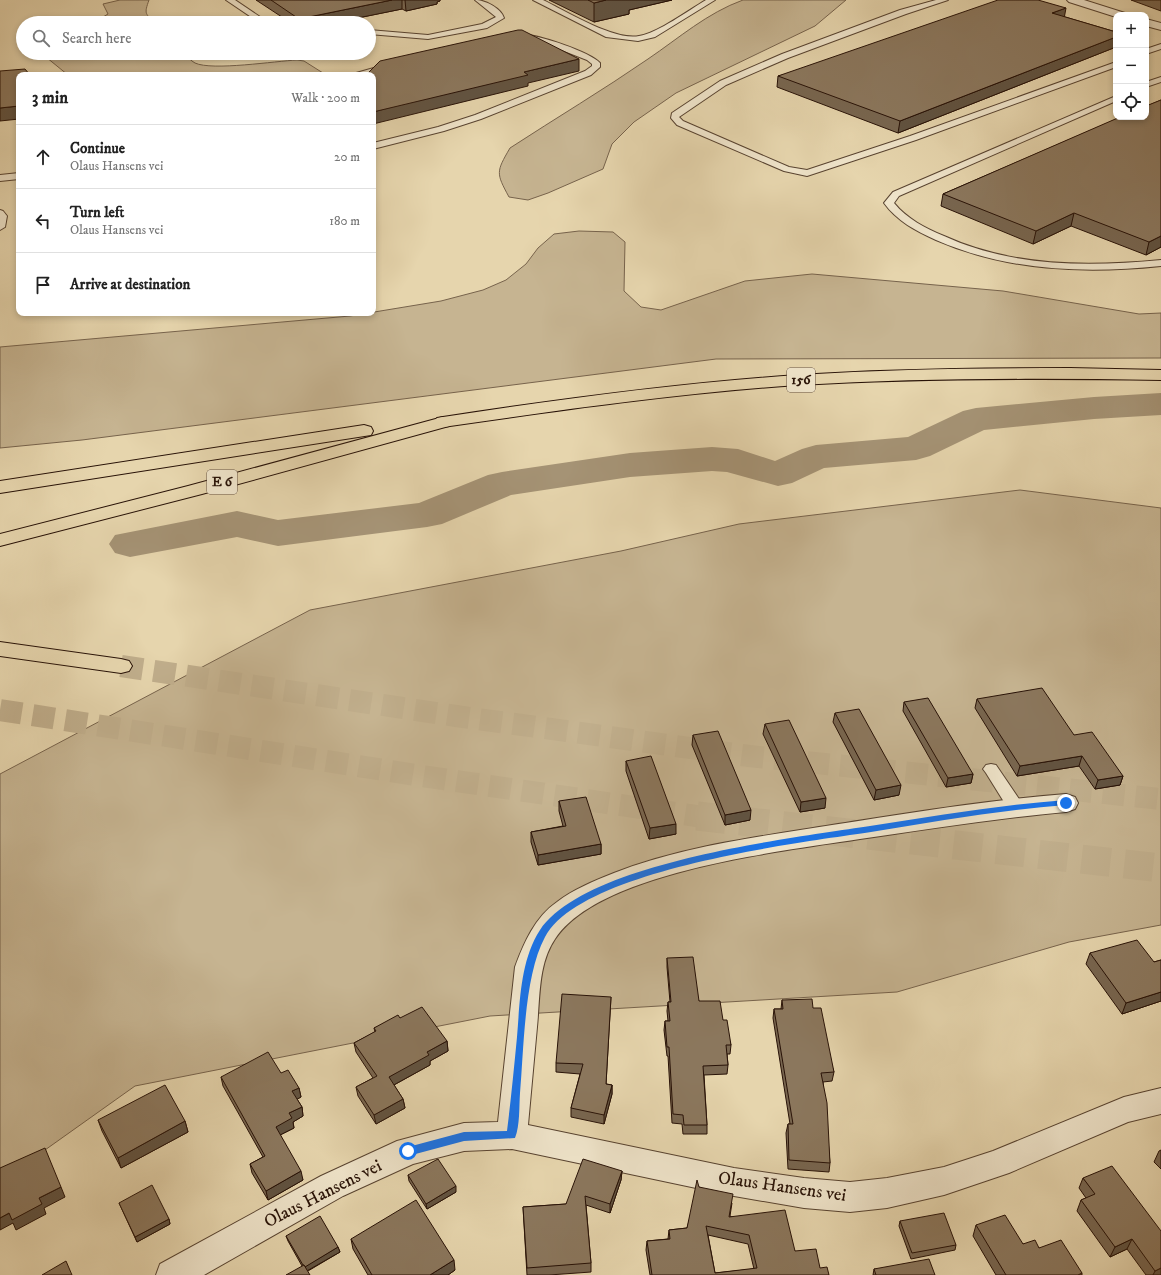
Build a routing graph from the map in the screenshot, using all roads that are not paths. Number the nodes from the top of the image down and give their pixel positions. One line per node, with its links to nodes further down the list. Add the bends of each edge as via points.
1 (230, 0): 8 (lane)
2 (479, 0): 11 (lane, via 499,14 500,18 484,26 428,37)
3 (537, 0): 4 (lane, via 609,35 638,39 652,35)
4 (711, 0)
5 (944, 0): 16 (lane, via 903,12 785,56 723,83 675,115 675,118 680,123 787,169 807,172 913,138)
6 (1073, 0): 7 (street)
7 (1113, 12)
8 (254, 16)
9 (1149, 23): 10 (street)
10 (1161, 27)
11 (376, 33)
12 (514, 37): 21 (lane, via 537,38 590,58 596,63 596,67 588,73 478,117)
13 (1161, 46): 14 (lane)
14 (1149, 51)
15 (397, 64): 17 (lane)
16 (1113, 65)
17 (365, 72)
18 (1161, 79): 19 (lane)
19 (1148, 84)
20 (1113, 99): 26 (lane, via 896,194 889,203 897,215 928,233 981,254 1070,266)
21 (376, 145)
22 (16, 176): 23 (lane)
23 (0, 178)
24 (0, 213): 25 (lane)
25 (0, 227)
26 (1161, 263)
27 (1161, 375): 28 (main road, 156, via 990,373 798,380 585,402)
28 (443, 422): 29 (main road, E 6, via 352,432); 30 (main road, E 6, via 188,492)
29 (0, 487)
30 (0, 540)
31 (0, 649): 32 (main road)
32 (121, 666)
33 (991, 769): 35 (lane)
34 (1066, 803): 35 (street)
35 (1015, 806): 37 (street, via 784,842 697,859 631,878 591,894 572,905 543,932 529,967)
36 (1161, 1101): 37 (street, Olaus Hansens vei, via 1124,1110 998,1163 944,1181 887,1193 850,1197 734,1182)
37 (512, 1135): 38 (street, Olaus Hansens vei, via 464,1136 408,1151 332,1186)
38 (185, 1272)

